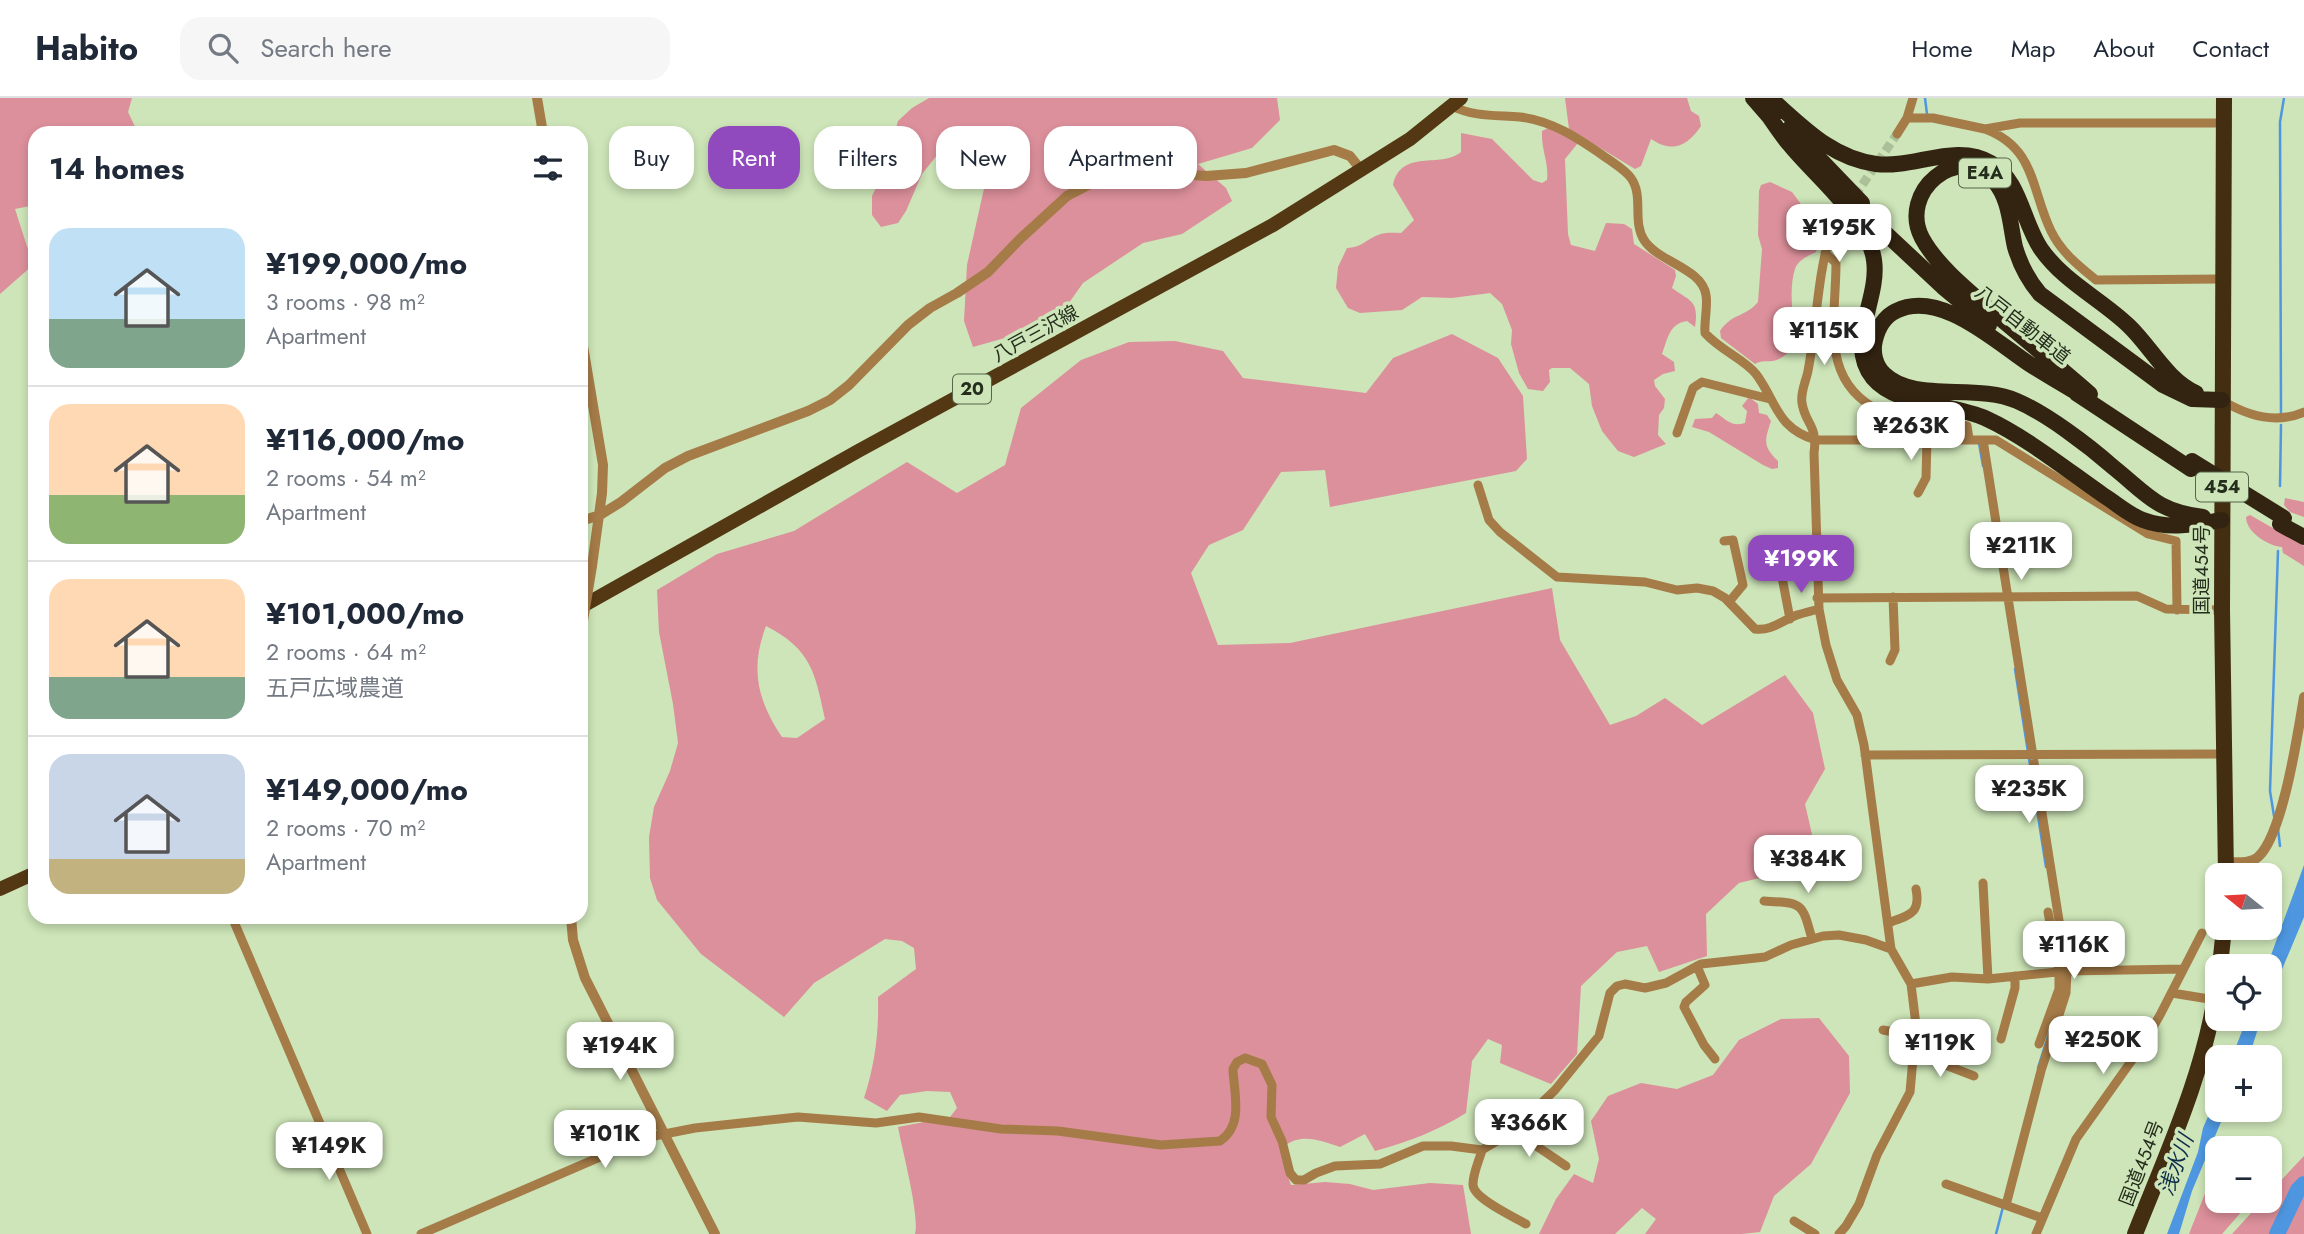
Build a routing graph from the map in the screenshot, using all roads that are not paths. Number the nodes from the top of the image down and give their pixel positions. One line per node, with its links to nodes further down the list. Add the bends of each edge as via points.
1 (537, 98): 11 (street)
2 (1753, 98): 8 (highway, 八戸自動車道 / E4A)
3 (1763, 98): 19 (highway, 八戸自動車道 / E4A, via 1862,203 1939,274)
4 (1770, 98): 21 (highway, E4A, via 1816,139 1863,162 1894,164 1965,155 1991,163 2008,181 2035,239 2052,262 2127,324 2182,385)
5 (1913, 98): 9 (street)
6 (2224, 98): 10 (highway, 国道454号 / 454)
7 (1456, 102): 14 (main road, 八戸三沢線 / 20); 20 (street, via 1474,114 1522,117 1565,130 1628,173 1637,191 1644,241 1700,282 1706,296 1705,333 1755,372)
8 (1768, 115): 19 (highway, 八戸自動車道 / E4A, via 1943,287); 32 (highway, E4A, via 1858,224 1872,250 1875,276 1862,346 1869,372 1880,385 1906,398 1965,410 1996,423 2143,520 2187,526)
9 (1907, 118): 12 (street, via 1933,118); 13 (street)
10 (2224, 123): 12 (street, via 2020,123); 17 (highway, 国道454号 / 454)
11 (542, 126)
12 (1985, 129): 17 (street, via 2005,138 2021,154 2052,233 2074,262 2096,280)
13 (1896, 134)
14 (1362, 171): 30 (street, via 1350,156 1334,150 1246,173 1111,177 1088,185 1067,196 988,272 908,325 830,400 688,456); 43 (main road, 八戸三沢線 / 20, via 1273,225)
15 (1832, 229): 16 (street)
16 (1825, 253): 25 (street, via 1836,263 1833,331 1838,363 1849,387 1882,412 1967,426); 26 (street, via 1801,401)
17 (2222, 279): 21 (highway, 国道454号 / 454)
18 (588, 376): 30 (street, via 601,455)
19 (2082, 392): 21 (highway, E4A, via 1964,287 1927,246 1917,228 1917,207 1934,177 1964,167 1988,175 2002,192 2019,259 2040,294 2163,385 2192,399); 32 (highway, E4A, via 1971,323 1936,308 1908,306 1892,313 1875,339 1877,363 1900,385 1918,390 1987,392 2015,400 2112,466 2156,504 2178,513); 33 (highway, 八戸自動車道 / E4A)
20 (1770, 399): 23 (street, via 1702,382 1693,388); 26 (street, via 1790,426)
21 (2222, 400): 22 (street, via 2272,419); 32 (highway, 国道454号 / 454)
22 (2304, 412)
23 (1677, 433)
24 (1927, 439): 25 (street); 26 (street); 29 (street, via 1926,478)
25 (1969, 439): 27 (street)
26 (1816, 440): 41 (street)
27 (1983, 440): 40 (street); 45 (street, via 1996,440 2148,534 2176,541)
28 (1478, 485): 42 (street, via 1494,526 1557,577 1645,582 1677,590 1697,588 1713,591)
29 (1918, 493)
30 (600, 514): 31 (street); 38 (street, bridge)
31 (588, 518)
32 (2222, 520): 46 (highway, 国道454号 / 454)
33 (2282, 521): 34 (highway, 八戸自動車道 / E4A); 35 (highway, 八戸自動車道 / E4A)
34 (2304, 529)
35 (2304, 537)
36 (1724, 541): 42 (street, via 1733,540 1743,585)
37 (1782, 577): 47 (street)
38 (588, 590)
39 (1892, 597): 40 (street); 41 (street); 48 (street, via 1895,650)
40 (2007, 597): 45 (street, via 2137,596); 52 (street)
41 (1817, 598): 44 (street)
42 (1729, 602): 47 (street, via 1755,629 1775,627)
43 (588, 603)
44 (1819, 609): 47 (street); 51 (street, via 1838,680 1857,715)
45 (2177, 610): 46 (street)
46 (2222, 610): 50 (highway, 国道454号 / 454)
47 (1790, 619)
48 (1890, 661)
49 (2304, 697): 54 (street, via 2290,779 2272,832 2257,858)
50 (2224, 754): 52 (street); 53 (highway, 国道454号 / 454)
51 (1865, 755): 52 (street); 61 (street)
52 (2033, 755): 69 (street)
53 (2226, 863)
54 (2242, 863)
55 (28, 876): 57 (main road)
56 (1983, 883): 71 (street)
57 (0, 889)
58 (1916, 889): 61 (street, via 1919,903 1915,909)
59 (1765, 901): 65 (street, via 1794,902 1804,910)
60 (2048, 912): 69 (street)
61 (1888, 923): 66 (street)
62 (235, 924): 92 (street)
63 (572, 924): 84 (street, via 585,978)
64 (2202, 933): 68 (street)
65 (1812, 939): 66 (street, via 1839,935); 67 (street, via 1765,957)
66 (1891, 949): 72 (street)
67 (1697, 966): 81 (street, via 1705,985 1684,1007); 83 (street, via 1666,983 1645,988 1617,986 1610,993 1599,1036 1555,1090)
68 (2183, 970): 69 (street); 74 (street)
69 (2063, 971): 70 (street); 79 (street); 88 (street, via 2066,993)
70 (2015, 976): 71 (street); 78 (street)
71 (1988, 979): 72 (street, via 1952,977)
72 (1911, 984): 77 (street)
73 (2205, 992): 74 (street)
74 (2172, 993): 89 (street, via 2142,1046 2076,1139)
75 (1883, 1030): 77 (street)
76 (2206, 1031): 98 (highway, 国道454号, via 2189,1098)
77 (1915, 1036): 80 (street)
78 (2001, 1039)
79 (2039, 1044)
80 (1914, 1053): 82 (street); 96 (street, via 1910,1092 1877,1155 1859,1204)
81 (1715, 1059)
82 (1975, 1076)
83 (1518, 1125): 85 (street); 86 (street, via 1535,1145)
84 (663, 1132): 85 (street, via 798,1116 876,1123 919,1117 1161,1145 1200,1144 1220,1141 1236,1123 1233,1069 1237,1062 1252,1058 1262,1064 1272,1085 1271,1117 1296,1180 1335,1166 1380,1164 1423,1146); 93 (street); 94 (street)
85 (1482, 1150): 91 (street, via 1472,1185 1475,1191)
86 (1566, 1166)
87 (1946, 1184): 88 (street)
88 (2006, 1205): 89 (street)
89 (2042, 1218): 97 (street)
90 (1794, 1221): 95 (street)
91 (1526, 1224)
92 (367, 1234)
93 (421, 1234)
94 (715, 1234)
95 (1815, 1234)
96 (1839, 1234)
97 (2036, 1234)
98 (2135, 1234)

